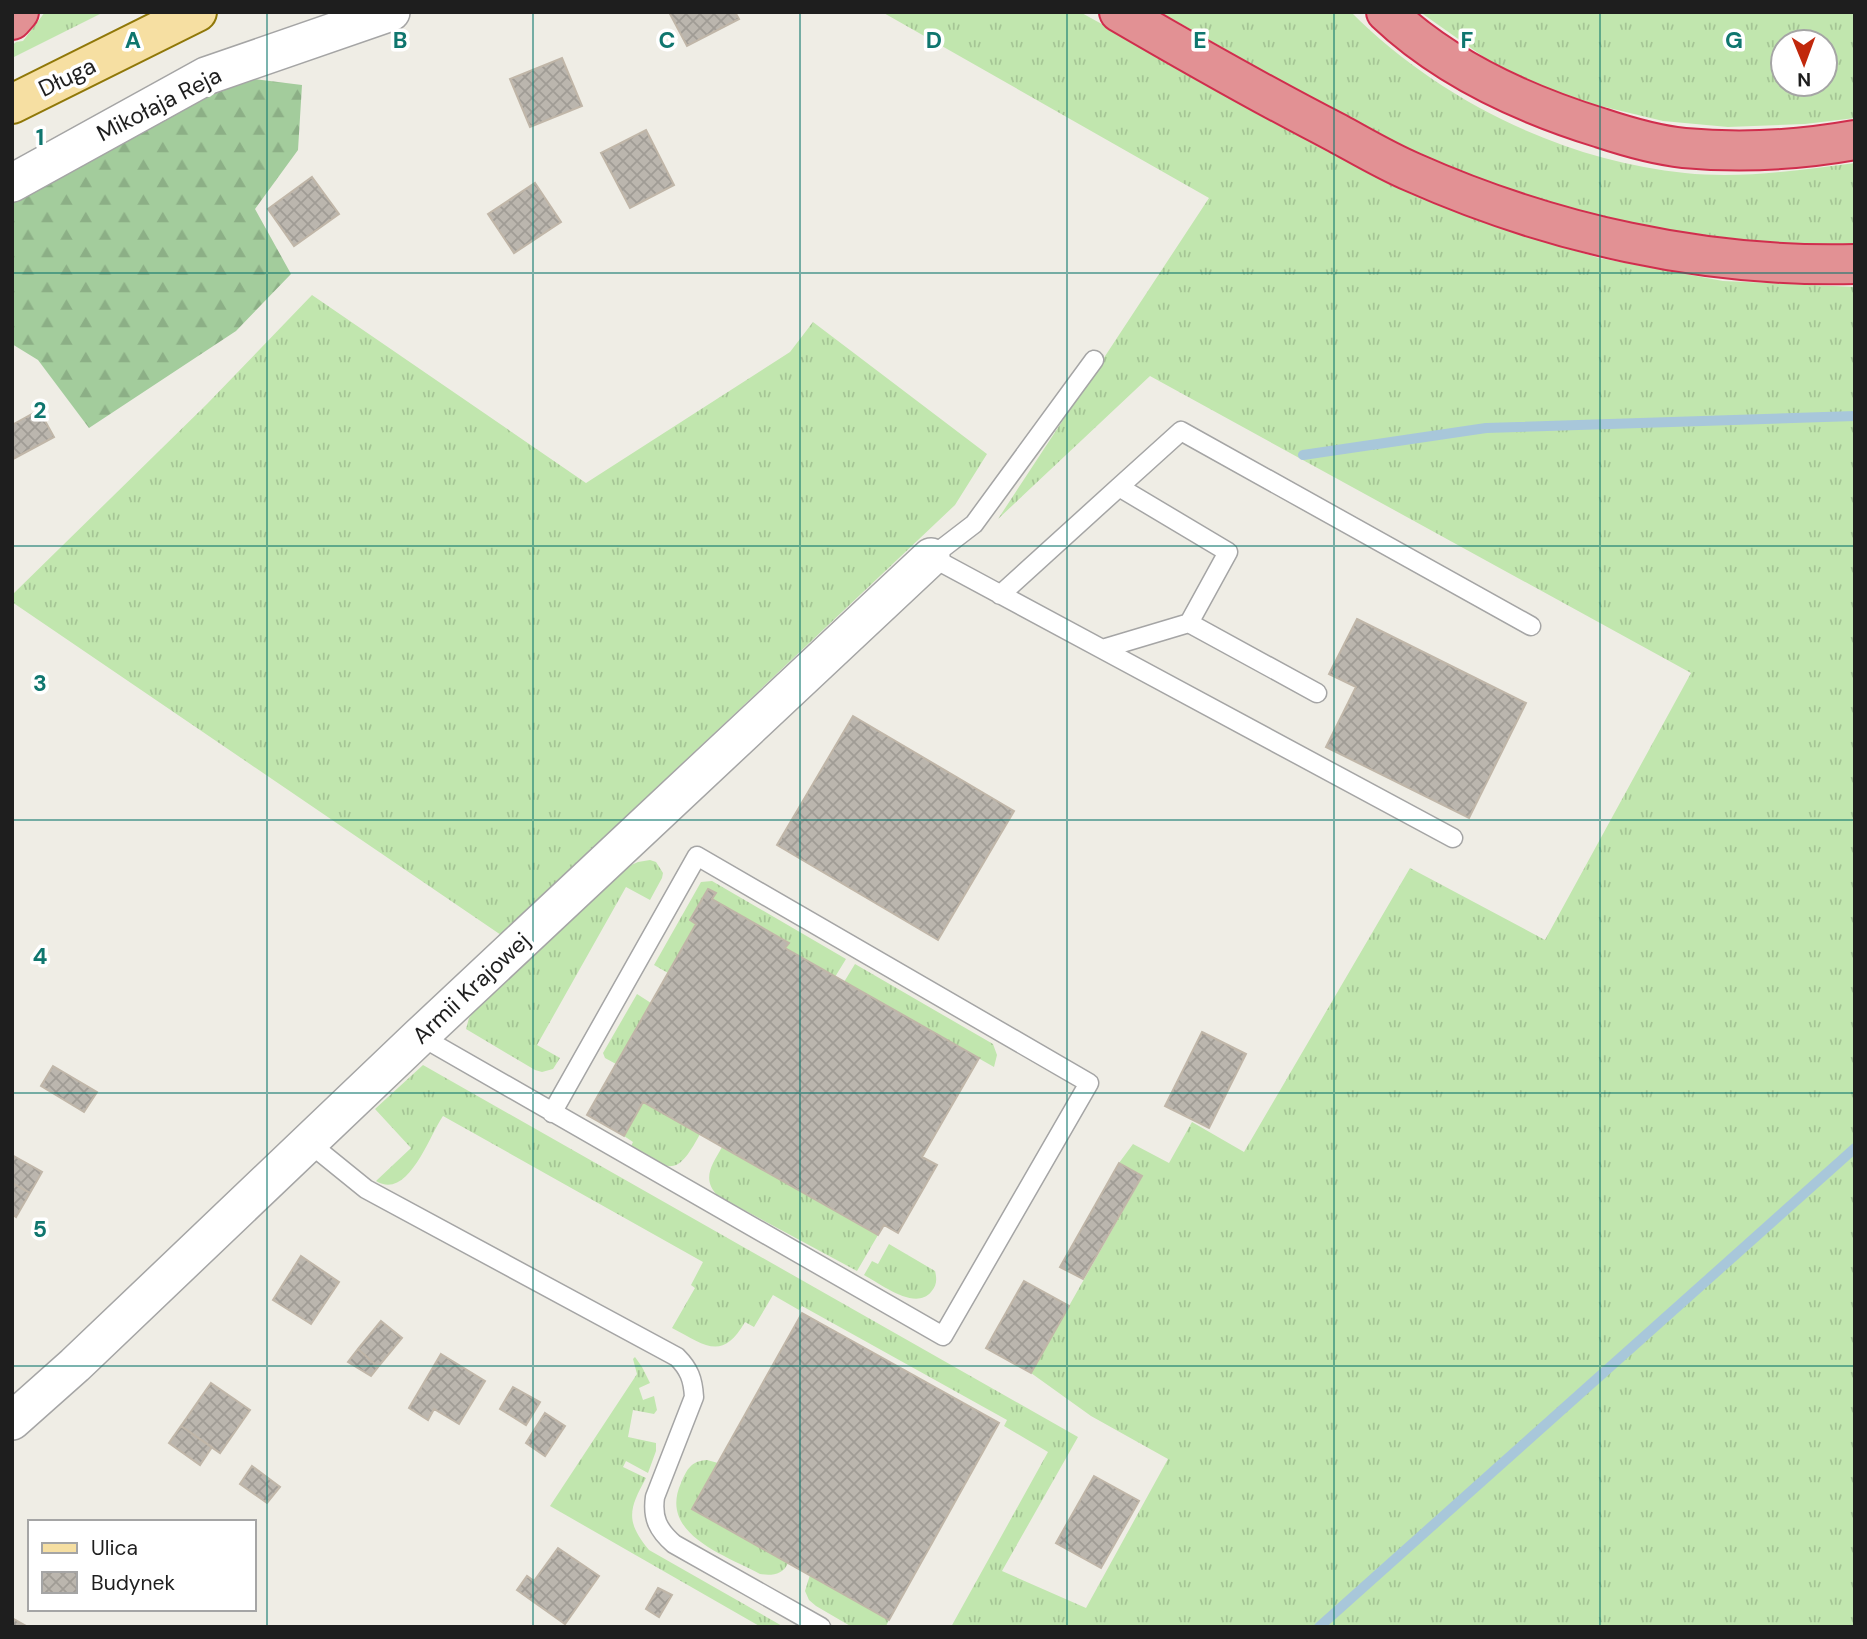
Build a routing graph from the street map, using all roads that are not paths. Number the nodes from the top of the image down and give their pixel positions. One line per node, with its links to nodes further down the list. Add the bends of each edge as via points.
1 (19, 12): 6 (highway)
2 (197, 12): 7 (main road, Długa)
3 (391, 12): 9 (street, Mikołaja Reja, via 206,75)
4 (1119, 12): 10 (highway, via 1270,99 1410,171 1518,213 1614,238 1720,257)
5 (1386, 12): 8 (highway, via 1480,79 1530,103 1632,138 1681,148 1726,150 1811,147)
6 (12, 20)
7 (12, 104)
8 (1855, 140)
9 (12, 183)
10 (1855, 264)
11 (1094, 360): 13 (lane, via 974,524)
12 (1119, 487): 14 (lane); 15 (lane, via 1228,552); 16 (lane, via 1181,431)
13 (931, 557): 14 (lane); 20 (street, Armii Krajowej)
14 (1000, 595): 17 (lane)
15 (1189, 623): 17 (lane); 18 (lane)
16 (1531, 626)
17 (1101, 649): 19 (lane)
18 (1317, 693)
19 (1453, 838)
20 (420, 1036): 21 (lane); 22 (street, Armii Krajowej)
21 (552, 1113): 21 (lane, via 943,1336 1089,1083 697,856)
22 (308, 1142): 23 (street, Armii Krajowej); 24 (lane, via 366,1189 677,1357 694,1382 694,1397 655,1497 656,1523 674,1545)
23 (12, 1421)
24 (821, 1627)

